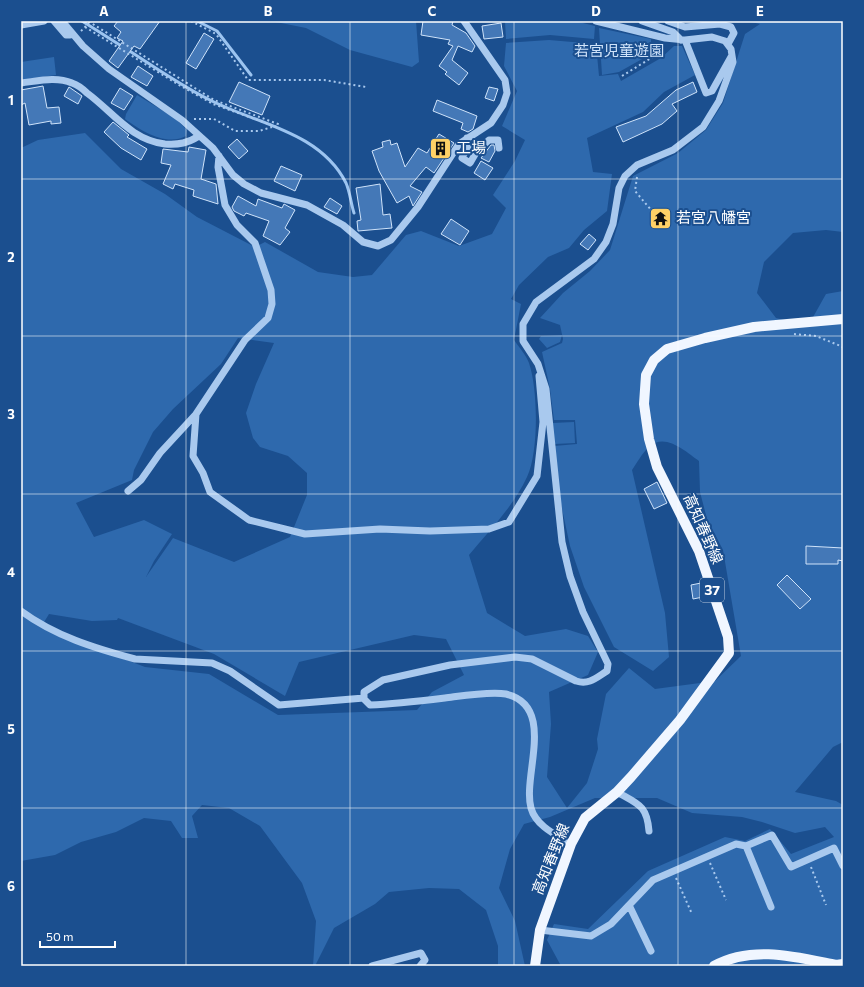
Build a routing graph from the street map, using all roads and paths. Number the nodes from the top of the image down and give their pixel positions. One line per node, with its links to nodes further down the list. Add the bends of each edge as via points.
1 (44, 21): 10 (street)
2 (54, 21): 11 (street, via 66,35)
3 (62, 21): 11 (street)
4 (191, 21): 18 (path, via 216,34 248,80 324,80)
5 (464, 21): 24 (street, via 504,80 508,93 491,123)
6 (596, 21): 12 (street)
7 (642, 21): 13 (street, via 673,32)
8 (668, 21): 14 (street, via 685,27 720,24 731,27 734,33)
9 (89, 22): 19 (path, via 214,100); 20 (path, via 85,27 179,85)
10 (21, 25)
11 (72, 35): 23 (street, via 109,68 182,120)
12 (653, 35): 13 (street); 16 (path, via 656,55)
13 (683, 40): 14 (street, via 712,37); 15 (street, via 706,93 712,91)
14 (728, 44): 15 (street)
15 (732, 54): 27 (street, via 733,62 719,101 703,127 673,150)
16 (622, 76)
17 (21, 83): 23 (street, via 58,78 73,83 97,100 129,130 153,142 188,143)
18 (366, 87)
19 (228, 106): 20 (path); 22 (path, via 278,124 277,127)
20 (227, 110): 22 (path)
21 (190, 119): 22 (path, via 214,119 235,131 259,131)
22 (272, 126)
23 (199, 136): 26 (street)
24 (467, 138): 25 (street, via 468,146 462,158 470,163 477,151 489,140 498,140); 26 (street, via 459,144 418,207 391,240 378,246 363,242 343,225 307,204 261,193 244,184 233,175)
25 (498, 148)
26 (219, 156): 33 (street, via 218,167 225,205 237,225 255,242 271,290 272,304 268,318 244,340)
27 (640, 164): 28 (path, via 635,190); 32 (street, via 625,176 619,188 613,224 606,242 594,259 536,302 522,324 523,341)
28 (652, 211)
29 (843, 319): 37 (main road, 高知春野線 / 37, via 754,327 705,338 667,349 654,360 646,375 644,404 649,440 658,467 699,551 728,638 728,653 680,720)
30 (793, 334): 31 (path, via 816,336)
31 (843, 347)
32 (538, 364): 33 (street, via 543,422 537,476 509,522 490,529 380,529 305,534 249,520 210,492 193,456); 36 (street, via 546,389 562,542 582,612 608,664 607,671 590,682 583,683 532,660 515,657 490,659 383,680 364,692)
33 (196, 414): 34 (street, via 160,453 141,480)
34 (128, 491)
35 (21, 611): 36 (street, via 40,625 73,641 134,659 212,663 230,671 279,705)
36 (364, 698): 39 (street, via 370,705 401,704 472,694 506,694 521,702 528,711 536,740 530,788 531,808 540,824)
37 (617, 792): 38 (street, via 640,806 648,816); 39 (main road, 高知春野線 / 37, via 585,818)
38 (649, 831)
39 (571, 844): 50 (main road, 高知春野線 / 37)
40 (746, 846): 41 (street, via 736,844); 42 (street, via 772,835 791,867); 48 (street)
41 (707, 857): 44 (street); 45 (path)
42 (809, 859): 43 (street, via 834,848); 47 (path)
43 (843, 866)
44 (674, 871): 46 (street, via 653,880); 49 (path)
45 (726, 900)
46 (629, 905): 50 (street, via 611,924 590,936); 51 (street)
47 (826, 905)
48 (771, 907)
49 (692, 914)
50 (540, 930): 55 (main road, 高知春野線 / 37)
51 (651, 951)
52 (843, 964): 56 (main road, via 836,965 773,953 724,961)
53 (372, 966): 54 (street, via 421,953 425,960)
54 (420, 966)
55 (535, 966)
56 (714, 966)

